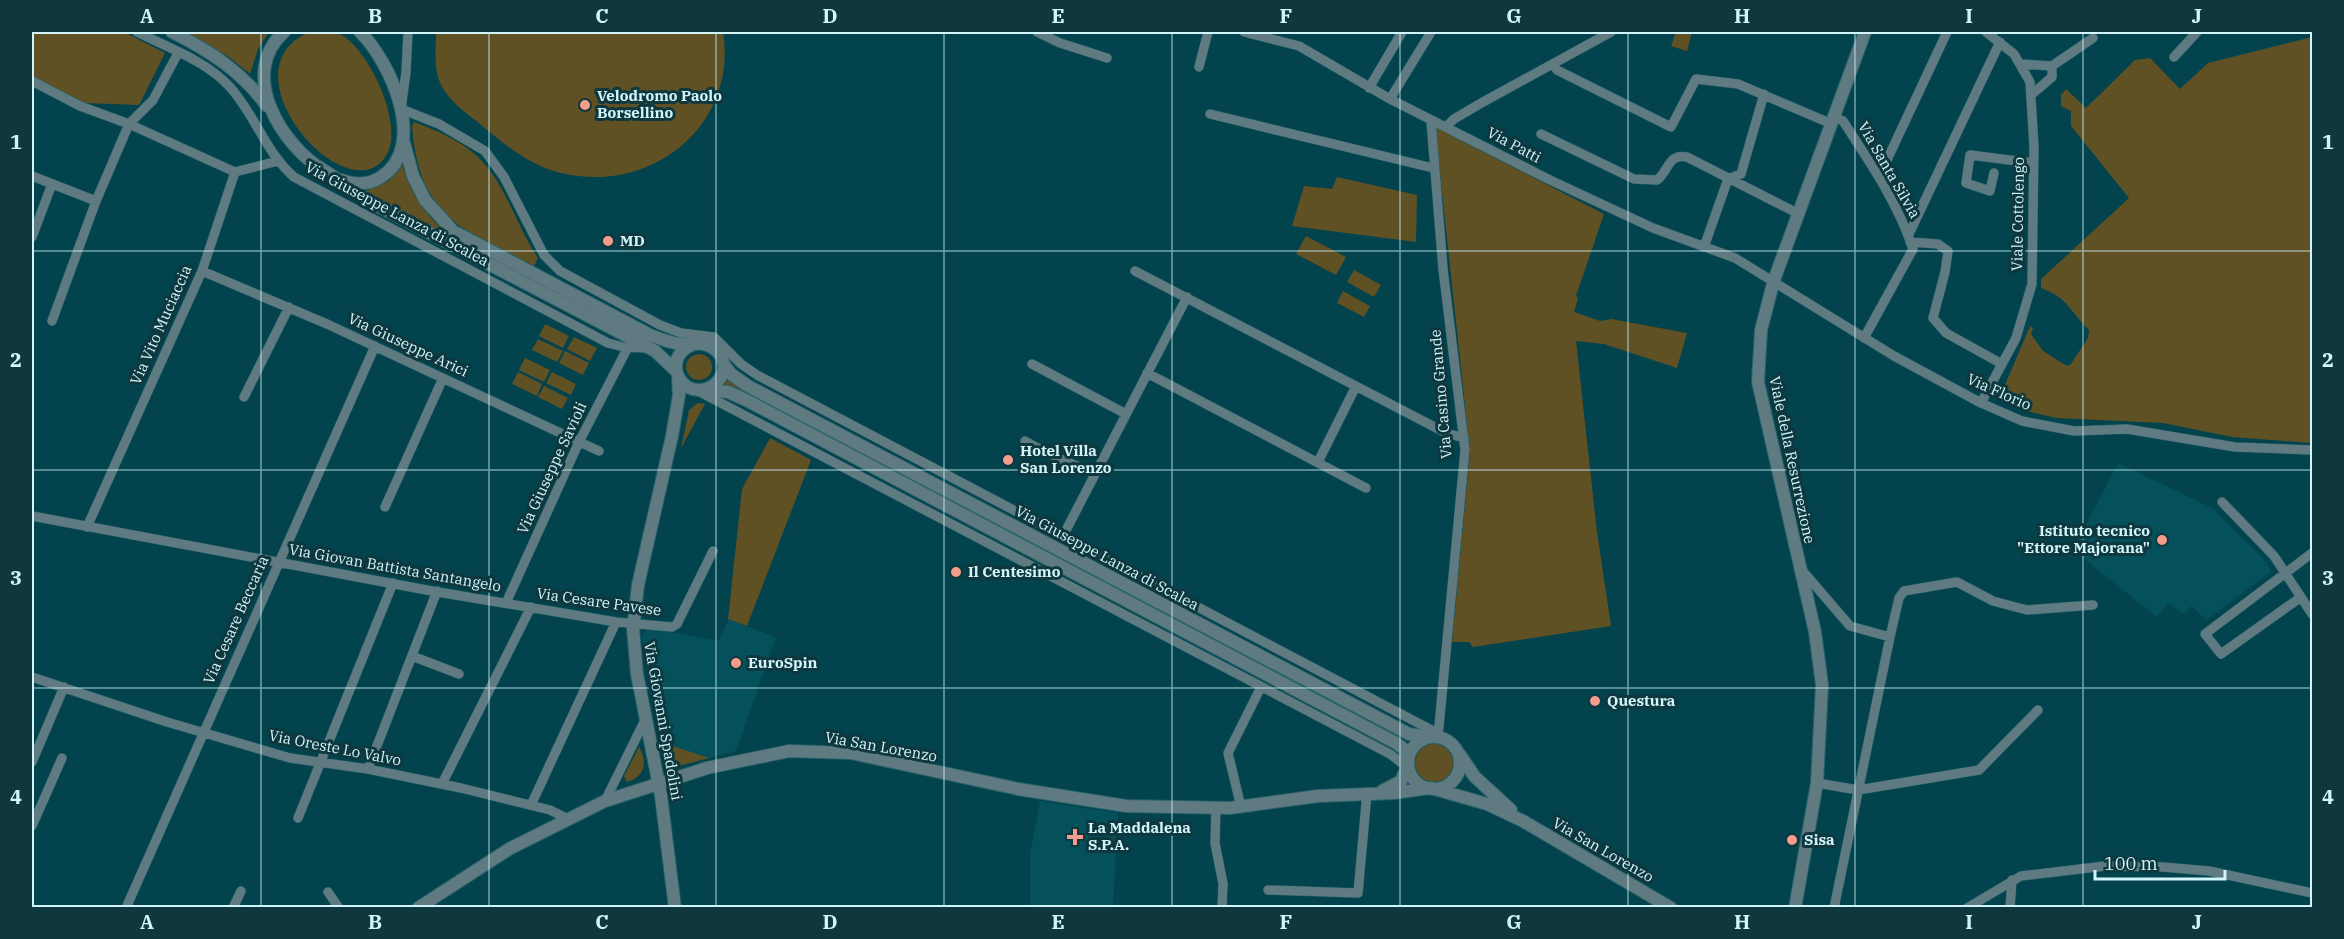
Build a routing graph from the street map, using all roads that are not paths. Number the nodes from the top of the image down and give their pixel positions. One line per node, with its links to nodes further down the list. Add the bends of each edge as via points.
1 (137, 32): 18 (street, Via Giuseppe Lanza di Scalea)
2 (172, 32): 35 (street, via 232,67)
3 (284, 32): 35 (street, via 269,52 262,74 265,91)
4 (360, 32): 30 (street, via 384,65)
5 (408, 32): 30 (street)
6 (1037, 32): 20 (street, via 1060,44)
7 (1208, 32): 24 (street)
8 (1244, 32): 26 (street, Via Patti, via 1299,46)
9 (1402, 32): 26 (street)
10 (1431, 32): 29 (street)
11 (1611, 32): 21 (street)
12 (1865, 32): 33 (street, Viale della Resurrezione)
13 (1947, 32): 46 (street)
14 (1986, 32): 17 (street, Viale Cottolengo)
15 (2198, 32): 19 (street)
16 (2093, 38): 23 (street)
17 (2000, 42): 22 (street, Viale Cottolengo); 52 (street)
18 (178, 53): 34 (street, via 153,100); 39 (street, Via Giuseppe Lanza di Scalea, via 229,86)
19 (2174, 57)
20 (1107, 58)
21 (1553, 64): 27 (street, via 1557,70 1671,127 1696,79 1738,84); 36 (street)
22 (2020, 64): 23 (street); 28 (street, Viale Cottolengo, via 2030,82)
23 (2052, 66): 28 (street, via 2052,77)
24 (1199, 68)
25 (32, 81): 34 (street, via 80,106)
26 (1369, 88): 29 (street, Via Patti)
27 (1764, 94): 33 (street); 47 (street, via 1741,174)
28 (2031, 95): 40 (street, Viale Cottolengo)
29 (1390, 99): 32 (street, Via Patti)
30 (401, 109): 38 (street); 57 (street, Via Giuseppe Lanza di Scalea, via 439,124 485,151 504,177 548,260)
31 (1210, 114): 42 (street)
32 (1431, 121): 36 (street, Via Patti); 42 (street, Via Casino Grande)
33 (1834, 121): 46 (street, Via Santa Silvia, via 1843,121); 50 (street, Viale della Resurrezione)
34 (129, 124): 43 (street); 49 (street)
35 (281, 126): 41 (street, via 299,150)
36 (1447, 126): 53 (street, Via Patti, via 1611,209)
37 (1541, 134): 47 (street, via 1634,179 1657,180 1671,160 1682,156)
38 (403, 139): 41 (street, via 393,166 368,183 348,183); 59 (street, Via Giuseppe Lanza di Scalea, via 418,189 441,220 472,242)
39 (278, 161): 43 (street); 65 (street, Via Giuseppe Lanza di Scalea, via 303,182 608,343)
40 (2033, 163): 44 (street, via 1970,155 1966,183 1990,191); 69 (street, Viale Cottolengo, via 2032,284 2016,338)
41 (319, 167): 66 (street, Via Giuseppe Lanza di Scalea, via 374,204)
42 (1433, 168): 81 (street, Via Casino Grande)
43 (235, 172): 54 (street, Via Vito Muciaccia)
44 (1994, 173)
45 (32, 176): 48 (street)
46 (1878, 177): 52 (street, Via Santa Silvia)
47 (1728, 179): 50 (street); 53 (street)
48 (52, 184): 49 (street); 51 (street)
49 (96, 201): 61 (street)
50 (1799, 214): 56 (street, Viale della Resurrezione)
51 (32, 237)
52 (1909, 239): 62 (street, Via Santa Silvia, via 1913,249); 69 (street, via 1938,244 1948,251 1933,318 1946,333)
53 (1704, 247): 56 (street, Via Patti, via 1735,258)
54 (202, 271): 60 (street, Via Giuseppe Arici); 94 (street, Via Vito Muciaccia)
55 (1136, 271): 58 (street)
56 (1774, 280): 62 (street, Via Florio); 99 (street, Viale della Resurrezione, via 1761,330 1758,382)
57 (587, 286): 59 (street); 78 (street, Via Giuseppe Lanza di Scalea, via 667,328 714,336 751,372)
58 (1187, 297): 71 (street); 73 (street)
59 (581, 299): 63 (street, Via Giuseppe Lanza di Scalea, via 661,339)
60 (289, 307): 64 (street, Via Giuseppe Arici); 75 (street)
61 (52, 321)
62 (1864, 338): 77 (street, Via Florio)
63 (694, 344): 67 (street, via 712,347); 70 (street, via 679,355)
64 (375, 346): 72 (street, Via Giuseppe Arici); 98 (street, Via Cesare Beccaria)
65 (628, 348): 66 (street, Via Giuseppe Lanza di Scalea); 83 (street, Via Giuseppe Savioli)
66 (652, 349): 70 (street, Via Giuseppe Lanza di Scalea)
67 (723, 363): 74 (street, via 720,381); 76 (street, Via Giuseppe Lanza di Scalea, via 736,379)
68 (1032, 364): 79 (street)
69 (2002, 364): 77 (street, Viale Cottolengo)
70 (676, 373): 74 (street, via 684,385); 80 (street, Via Giovanni Spadolini, via 679,395)
71 (1147, 373): 79 (street); 88 (street)
72 (443, 378): 83 (street, Via Giuseppe Arici); 92 (street)
73 (1356, 386): 81 (street, via 1446,433); 88 (street)
74 (701, 391): 80 (street, Via Giovanni Spadolini, via 686,402); 84 (street, Via Giuseppe Lanza di Scalea); 87 (street, Via Giuseppe Lanza di Scalea, via 721,390 740,396)
75 (244, 397)
76 (772, 399): 78 (street, Via Giuseppe Lanza di Scalea); 119 (street, Via Giuseppe Lanza di Scalea, via 1409,734)
77 (1983, 404): 85 (street, Via Florio, via 2022,421 2074,431 2127,429 2235,447)
78 (826, 411): 95 (street, Via Giuseppe Lanza di Scalea)
79 (1126, 414): 89 (street)
80 (672, 436): 109 (street, Via Giovanni Spadolini, via 638,585)
81 (1464, 438): 119 (street, Via Casino Grande, via 1448,642)
82 (1025, 441): 89 (street)
83 (579, 442): 86 (street, Via Giuseppe Arici); 104 (street, Via Giuseppe Savioli)
84 (801, 444): 87 (street, Via Giuseppe Lanza di Scalea); 115 (street, Via Giuseppe Lanza di Scalea)
85 (2313, 450)
86 (599, 451)
87 (846, 453): 124 (street, Via Giuseppe Lanza di Scalea, via 1396,743 1404,749)
88 (1317, 462): 90 (street)
89 (1094, 474): 95 (street)
90 (1366, 488)
91 (2222, 502): 100 (street)
92 (385, 507)
93 (32, 516): 94 (street, Via Giovan Battista Santangelo)
94 (87, 527): 98 (street, Via Giovan Battista Santangelo)
95 (1063, 536): 119 (street, Via Giuseppe Lanza di Scalea)
96 (713, 551): 109 (street, Via Cesare Pavese, via 675,627)
97 (2313, 553): 100 (street)
98 (278, 563): 101 (street, Via Giovan Battista Santangelo); 118 (street, Via Cesare Beccaria)
99 (1799, 567): 110 (street, via 1850,626); 127 (street, Viale della Resurrezione, via 1815,632 1822,685)
100 (2286, 573): 103 (street); 103 (street, via 2205,634 2221,654)
101 (393, 583): 102 (street, Via Giovan Battista Santangelo); 123 (street)
102 (437, 591): 104 (street, Via Giovan Battista Santangelo); 111 (street)
103 (2301, 597): 107 (street)
104 (506, 603): 106 (street, Via Cesare Pavese)
105 (2092, 605): 110 (street, via 2027,610 1993,601 1957,582 1910,589 1899,598)
106 (531, 607): 108 (street, Via Cesare Pavese); 128 (street)
107 (2313, 614)
108 (616, 622): 109 (street, Via Cesare Pavese); 133 (street)
109 (633, 624): 117 (street, Via Giovanni Spadolini, via 634,659)
110 (1890, 637): 130 (street)
111 (412, 656): 112 (street); 125 (street)
112 (459, 674)
113 (32, 677): 114 (street, Via Oreste Lo Valvo)
114 (64, 687): 118 (street, Via Oreste Lo Valvo); 122 (street)
115 (1261, 687): 124 (street, Via Giuseppe Lanza di Scalea); 134 (street, via 1228,753)
116 (2038, 710): 130 (street, via 1979,770)
117 (646, 718): 126 (street, Via Giovanni Spadolini); 132 (street)
118 (203, 733): 123 (street, Via Oreste Lo Valvo, via 290,758); 146 (street, Via Cesare Beccaria)
119 (1434, 736): 120 (street, via 1450,741); 124 (street, via 1415,745)
120 (1459, 753): 129 (street, via 1457,777 1446,786); 138 (street, Via San Lorenzo, via 1481,783)
121 (62, 758): 139 (street)
122 (32, 762)
123 (321, 762): 125 (street, Via Oreste Lo Valvo); 136 (street)
124 (1408, 764): 129 (street, via 1413,779); 131 (street, Via San Lorenzo, via 1404,777 1395,786)
125 (368, 769): 128 (street, Via Oreste Lo Valvo)
126 (659, 781): 132 (street, Via San Lorenzo); 135 (street, Via San Lorenzo, via 765,754 828,751 1105,805); 150 (street, Via Giovanni Spadolini)
127 (1817, 783): 130 (street); 152 (street, Viale della Resurrezione)
128 (442, 784): 133 (street, Via Oreste Lo Valvo)
129 (1430, 788): 131 (street, Via San Lorenzo); 138 (street, Via San Lorenzo, via 1487,804)
130 (1858, 790): 153 (street)
131 (1369, 793): 134 (street, Via San Lorenzo); 141 (street, via 1358,893)
132 (605, 801): 137 (street, Via San Lorenzo)
133 (531, 805): 137 (street, Via Oreste Lo Valvo)
134 (1241, 807): 135 (street, Via San Lorenzo)
135 (1216, 808): 151 (street, via 1215,843 1223,884)
136 (298, 818)
137 (566, 818): 149 (street, Via San Lorenzo, via 509,849)
138 (1523, 821): 145 (street, Via San Lorenzo)
139 (32, 826)
140 (2012, 880): 144 (street, via 2056,870 2139,865 2209,871); 154 (street); 155 (street)
141 (1268, 890)
142 (240, 891): 147 (street)
143 (328, 892): 148 (street)
144 (2313, 892)
145 (1670, 907)
146 (126, 908)
147 (233, 908)
148 (339, 908)
149 (418, 908)
150 (675, 908)
151 (1222, 908)
152 (1795, 908)
153 (1834, 908)
154 (1966, 908)
155 (2010, 908)

